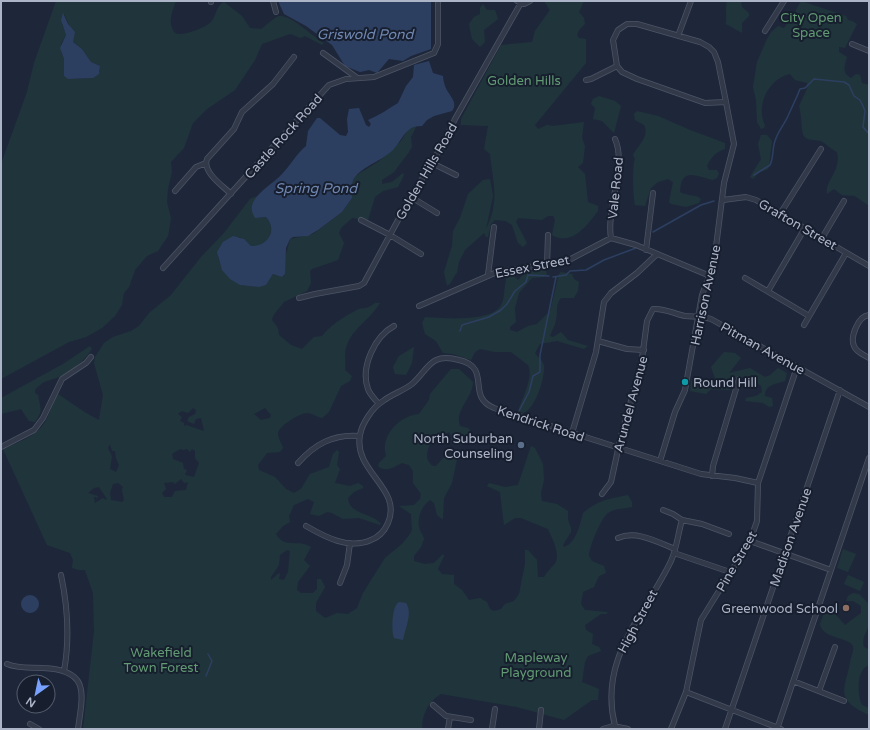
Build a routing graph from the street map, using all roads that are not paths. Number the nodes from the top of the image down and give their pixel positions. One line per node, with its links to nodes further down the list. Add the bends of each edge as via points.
1 (273, 1): 7 (street)
2 (438, 1): 15 (street, Castle Rock Road, via 436,51 374,77)
3 (530, 1): 6 (street)
4 (691, 1): 9 (street)
5 (784, 1): 8 (street)
6 (520, 2): 21 (street, Golden Hills Road)
7 (276, 12)
8 (765, 31)
9 (678, 36): 14 (street, Harrison Avenue, via 634,23 623,25 613,37); 17 (street, Harrison Avenue, via 705,44 714,52)
10 (852, 44): 11 (street)
11 (869, 51)
12 (323, 53): 15 (street)
13 (294, 57): 20 (street, via 272,84 242,112 233,131 209,156)
14 (616, 66): 16 (street); 17 (street, via 628,76 699,102)
15 (356, 77): 25 (street, Castle Rock Road, via 338,80 326,88)
16 (586, 80)
17 (726, 102): 27 (street, Harrison Avenue, via 734,144)
18 (616, 139): 36 (street, Vale Road, via 619,159)
19 (821, 149): 30 (street)
20 (206, 163): 23 (street, via 196,167); 25 (street, via 211,174)
21 (432, 163): 22 (street); 26 (street, Golden Hills Road)
22 (456, 175)
23 (175, 191)
24 (653, 193): 38 (street)
25 (231, 194): 44 (street, Castle Rock Road)
26 (411, 197): 29 (street); 34 (street, Golden Hills Road)
27 (722, 200): 30 (street, Grafton Street, via 750,198); 46 (street, Harrison Avenue)
28 (844, 200): 37 (street)
29 (437, 213)
30 (780, 214): 33 (street, Grafton Street)
31 (361, 220): 34 (street)
32 (494, 227): 45 (street)
33 (805, 228): 37 (street, Grafton Street); 48 (street)
34 (390, 235): 40 (street); 49 (street, Golden Hills Road, via 362,285)
35 (548, 235): 42 (street)
36 (611, 238): 38 (street); 42 (street, Essex Street, via 575,258)
37 (822, 238): 39 (street, Grafton Street)
38 (646, 250): 41 (street)
39 (846, 252): 43 (street, Grafton Street); 54 (street)
40 (421, 254)
41 (656, 255): 46 (street); 57 (street, via 611,293 602,306)
42 (547, 265): 45 (street, Essex Street, via 510,269)
43 (869, 266)
44 (163, 268)
45 (488, 275): 50 (street, Essex Street)
46 (710, 276): 53 (street, Harrison Avenue, via 703,292)
47 (745, 278): 48 (street)
48 (768, 291): 54 (street)
49 (299, 298)
50 (420, 306)
51 (651, 311): 53 (street, Pitman Avenue, via 658,309 686,316); 58 (street, Arundel Avenue)
52 (869, 315): 60 (street, via 861,319 853,339 856,350)
53 (699, 316): 61 (street, Pitman Avenue, via 715,321); 71 (street, Harrison Avenue, via 685,390 675,412)
54 (809, 316): 55 (street)
55 (804, 324)
56 (394, 326): 64 (street, via 379,337 367,367 367,387)
57 (598, 341): 58 (street, via 626,349); 66 (street)
58 (644, 350): 69 (street, Arundel Avenue, via 638,381)
59 (91, 357): 68 (street, via 62,379 43,418 34,430)
60 (869, 358)
61 (797, 367): 63 (street, Pitman Avenue); 74 (street, Pine Street)
62 (739, 379): 73 (street)
63 (840, 390): 65 (street, Pitman Avenue); 84 (street, Madison Avenue)
64 (379, 404): 66 (street, Kendrick Road, via 412,384 431,363 455,359 469,363 477,371 479,394 486,404); 67 (street, Kendrick Road, via 366,420)
65 (869, 407)
66 (572, 433): 69 (street, Kendrick Road)
67 (360, 436): 72 (street, via 343,436 324,441 310,450); 82 (street, Kendrick Road, via 363,460 388,494 391,514 387,526 378,536 367,542)
68 (1, 447)
69 (618, 448): 71 (street, Kendrick Road); 75 (street, Arundel Avenue, via 611,482)
70 (869, 458): 85 (street)
71 (660, 461): 73 (street, Kendrick Road)
72 (298, 463)
73 (712, 476): 74 (street, Kendrick Road)
74 (758, 483): 81 (street, Pine Street, via 757,521)
75 (602, 494)
76 (663, 510): 77 (street)
77 (682, 520): 79 (street); 83 (street, High Street)
78 (306, 526): 82 (street, Kendrick Road, via 328,538)
79 (729, 534)
80 (618, 538): 83 (street, via 625,534 634,534)
81 (750, 541): 84 (street); 86 (street, Pine Street)
82 (350, 543): 88 (street, via 347,565)
83 (675, 551): 86 (street); 103 (street, High Street, via 616,661 610,697)
84 (784, 554): 85 (street); 99 (street, Madison Avenue)
85 (831, 570): 92 (street)
86 (730, 572): 94 (street, Pine Street, via 701,620)
87 (61, 575): 91 (street, via 68,630)
88 (340, 583)
89 (835, 647): 93 (street)
90 (7, 664): 91 (street)
91 (64, 671): 107 (street, via 74,677 82,689)
92 (793, 681): 93 (street); 105 (street)
93 (819, 691): 95 (street)
94 (686, 692): 99 (street); 113 (street, Pine Street)
95 (844, 701)
96 (433, 705): 100 (street)
97 (495, 709): 109 (street)
98 (541, 710): 110 (street)
99 (731, 710): 105 (street); 114 (street, Madison Avenue)
100 (450, 717): 101 (street); 108 (street)
101 (471, 720)
102 (30, 724): 106 (street)
103 (614, 726): 104 (street); 112 (street)
104 (609, 728): 111 (street)
105 (779, 728)
106 (38, 729)
107 (78, 729)
108 (448, 729)
109 (492, 729)
110 (539, 729)
111 (603, 729)
112 (628, 729)
113 (671, 729)
114 (725, 729)

